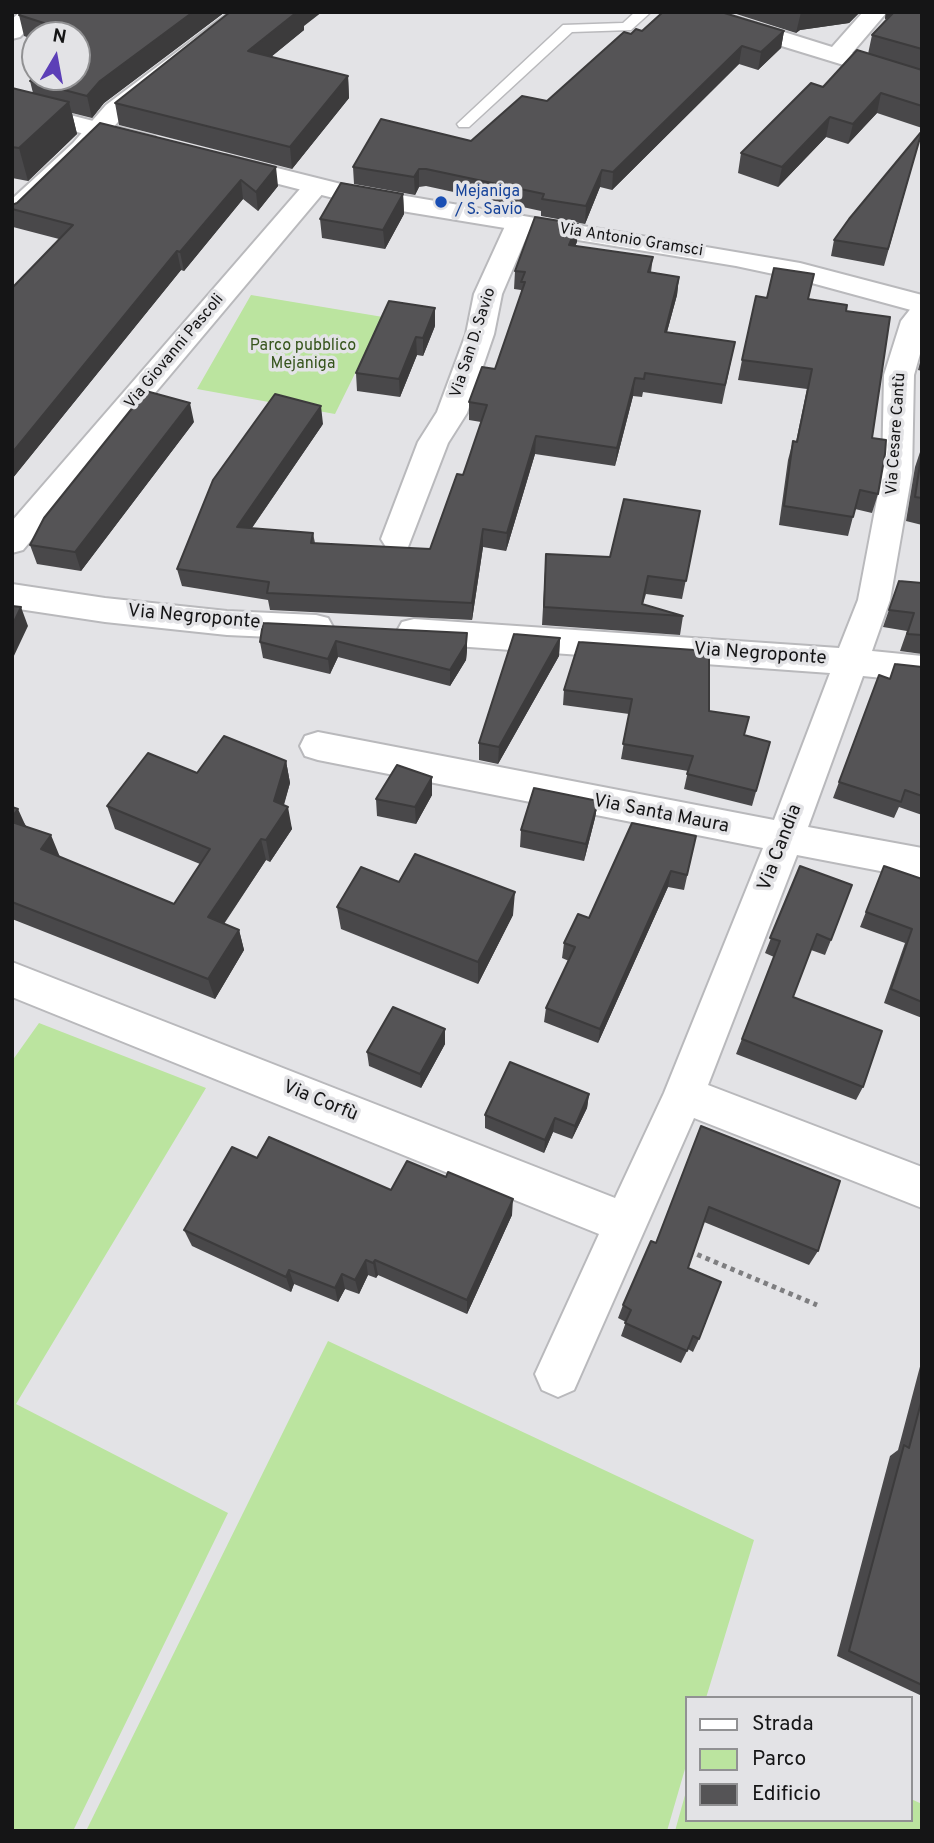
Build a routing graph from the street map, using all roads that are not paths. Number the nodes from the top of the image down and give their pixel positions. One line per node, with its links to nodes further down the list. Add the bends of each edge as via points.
1 (34, 12): 6 (street)
2 (245, 12): 11 (street, via 115,110)
3 (644, 12): 10 (lane, via 626,27 568,27)
4 (695, 12): 7 (street)
5 (876, 12): 7 (street)
6 (12, 32)
7 (836, 56): 8 (street)
8 (922, 82)
9 (12, 107): 11 (street)
10 (464, 124)
11 (98, 129): 12 (street); 15 (street)
12 (174, 149)
13 (200, 156): 14 (street, Via Antonio Gramsci)
14 (315, 187): 16 (street, Via Antonio Gramsci); 20 (street, Via Giovanni Pascoli)
15 (12, 214)
16 (519, 224): 17 (street, Via Antonio Gramsci, via 736,258); 19 (street, Via San D. Savio, via 488,294 480,334 452,413 433,442)
17 (922, 304)
18 (922, 313): 22 (street, Via Cesare Cantù, via 915,321 899,374 897,473)
19 (397, 539)
20 (12, 542)
21 (12, 596): 23 (street, Via Negroponte, via 227,623)
22 (874, 600): 25 (street, Via Candia)
23 (347, 628)
24 (387, 630): 25 (street, Via Negroponte)
25 (851, 662): 26 (street, Via Negroponte); 28 (street, Via Candia)
26 (922, 669)
27 (318, 746): 28 (street, Via Santa Maura)
28 (785, 839): 29 (street, Via Santa Maura); 31 (street, Via Candia)
29 (922, 864)
30 (12, 979): 33 (street, Via Corfù)
31 (684, 1096): 32 (street); 33 (street, Via Candia)
32 (922, 1188)
33 (627, 1224): 34 (street)
34 (558, 1374)

